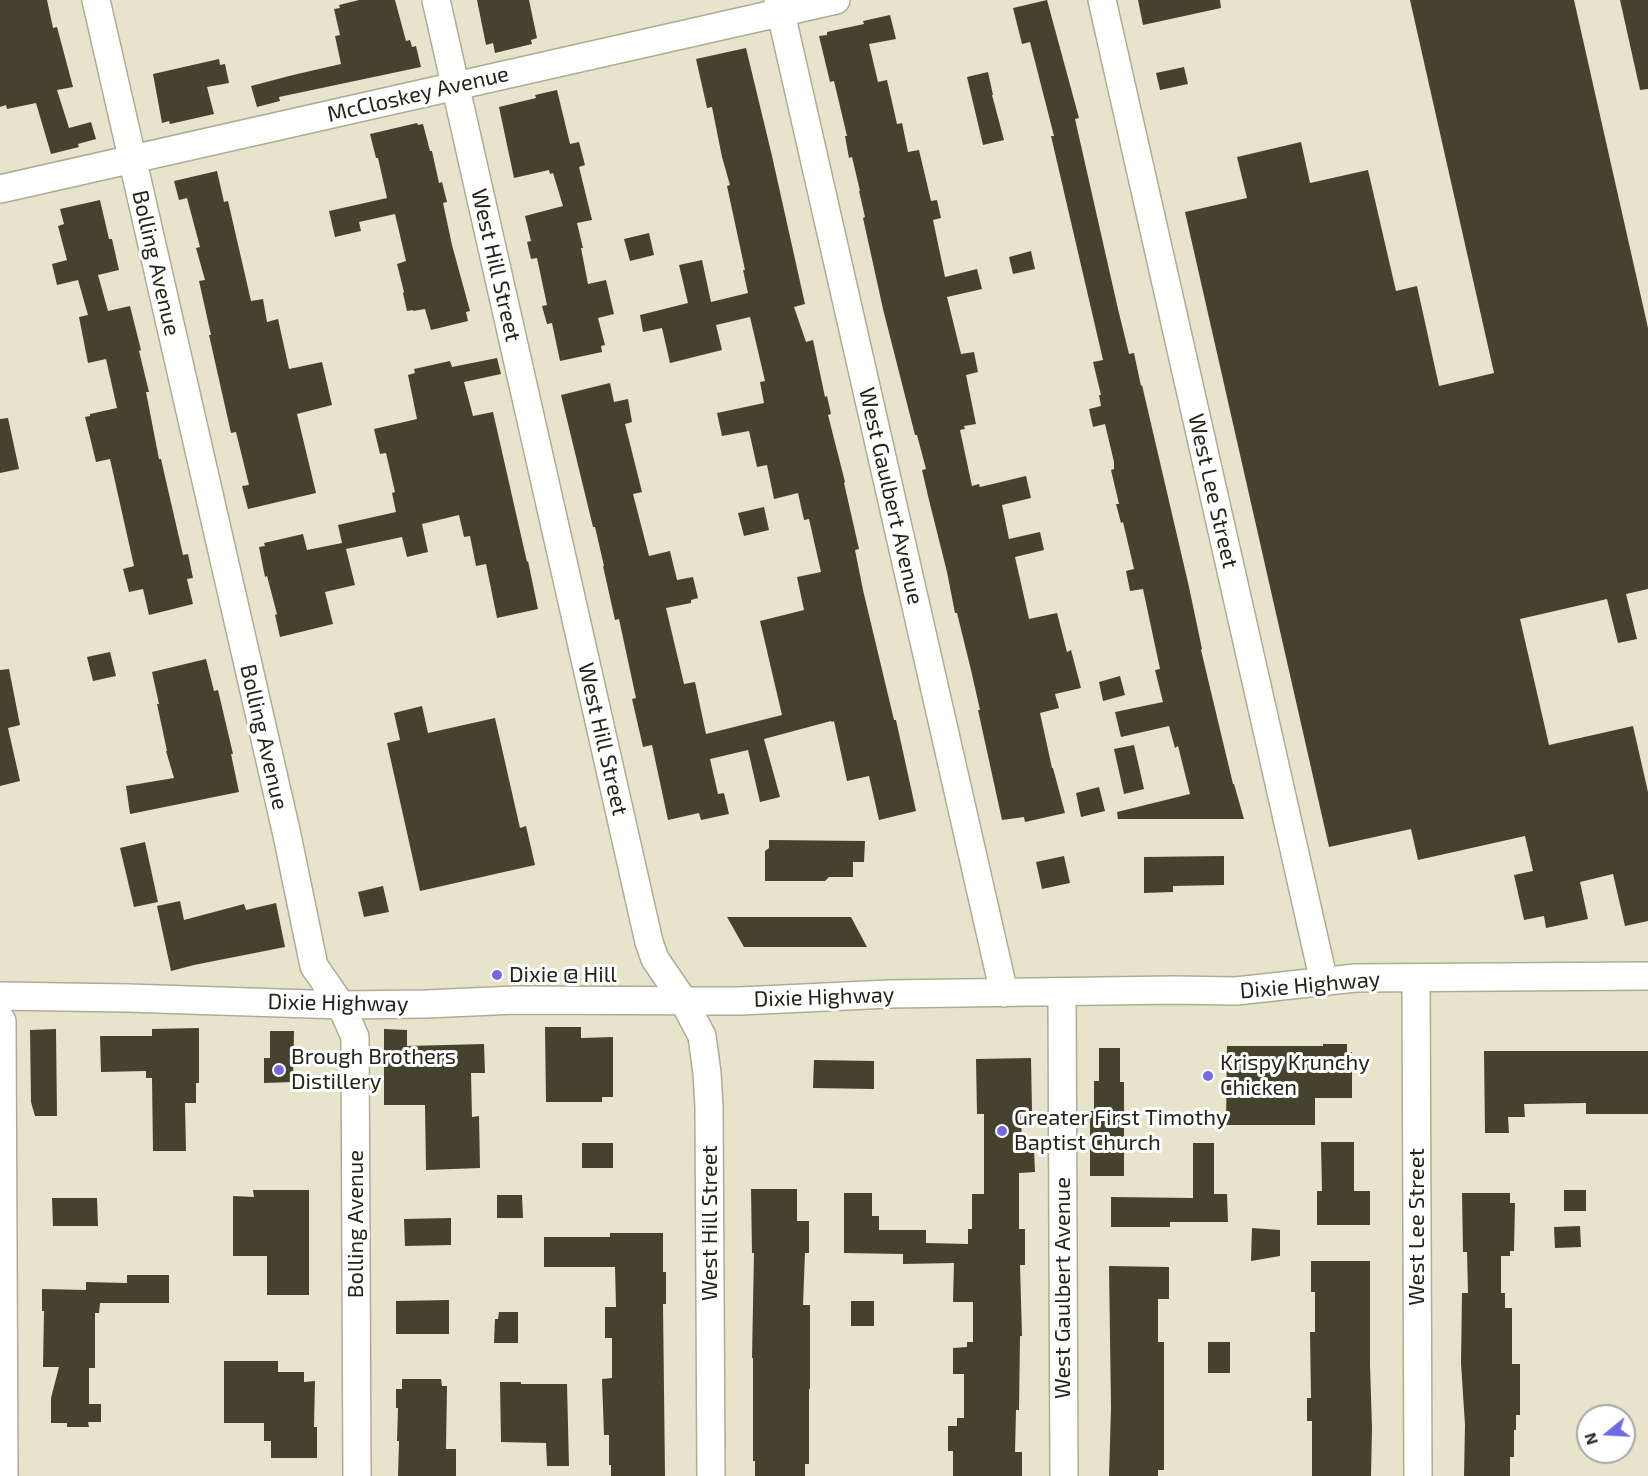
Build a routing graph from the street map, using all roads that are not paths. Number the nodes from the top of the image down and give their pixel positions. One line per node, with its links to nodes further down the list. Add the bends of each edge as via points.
1 (96, 0): 7 (street, Bolling Avenue)
2 (436, 0): 6 (street, West Hill Street)
3 (836, 0): 5 (street, McCloskey Avenue)
4 (1102, 0): 11 (street, West Lee Street)
5 (779, 6): 6 (street, McCloskey Avenue); 12 (street, West Gaulbert Avenue)
6 (456, 85): 7 (street, McCloskey Avenue); 15 (street, West Hill Street, via 649,942 655,959)
7 (132, 159): 8 (street, McCloskey Avenue); 16 (street, Bolling Avenue, via 314,966)
8 (0, 189)
9 (1648, 976): 10 (street, Dixie Highway)
10 (1416, 978): 11 (street, Dixie Highway); 22 (street, West Lee Street)
11 (1324, 982): 13 (street, Dixie Highway, via 1236,991)
12 (1004, 993): 13 (street, Dixie Highway); 15 (street, Dixie Highway)
13 (1062, 993): 21 (street, West Gaulbert Avenue)
14 (0, 996): 16 (street, Dixie Highway)
15 (683, 1000): 16 (street, Dixie Highway); 20 (street, West Hill Street, via 702,1036 707,1073)
16 (341, 1005): 19 (street, Bolling Avenue, via 355,1037)
17 (0, 1018): 18 (street)
18 (4, 1476)
19 (357, 1476)
20 (711, 1476)
21 (1064, 1476)
22 (1418, 1476)

